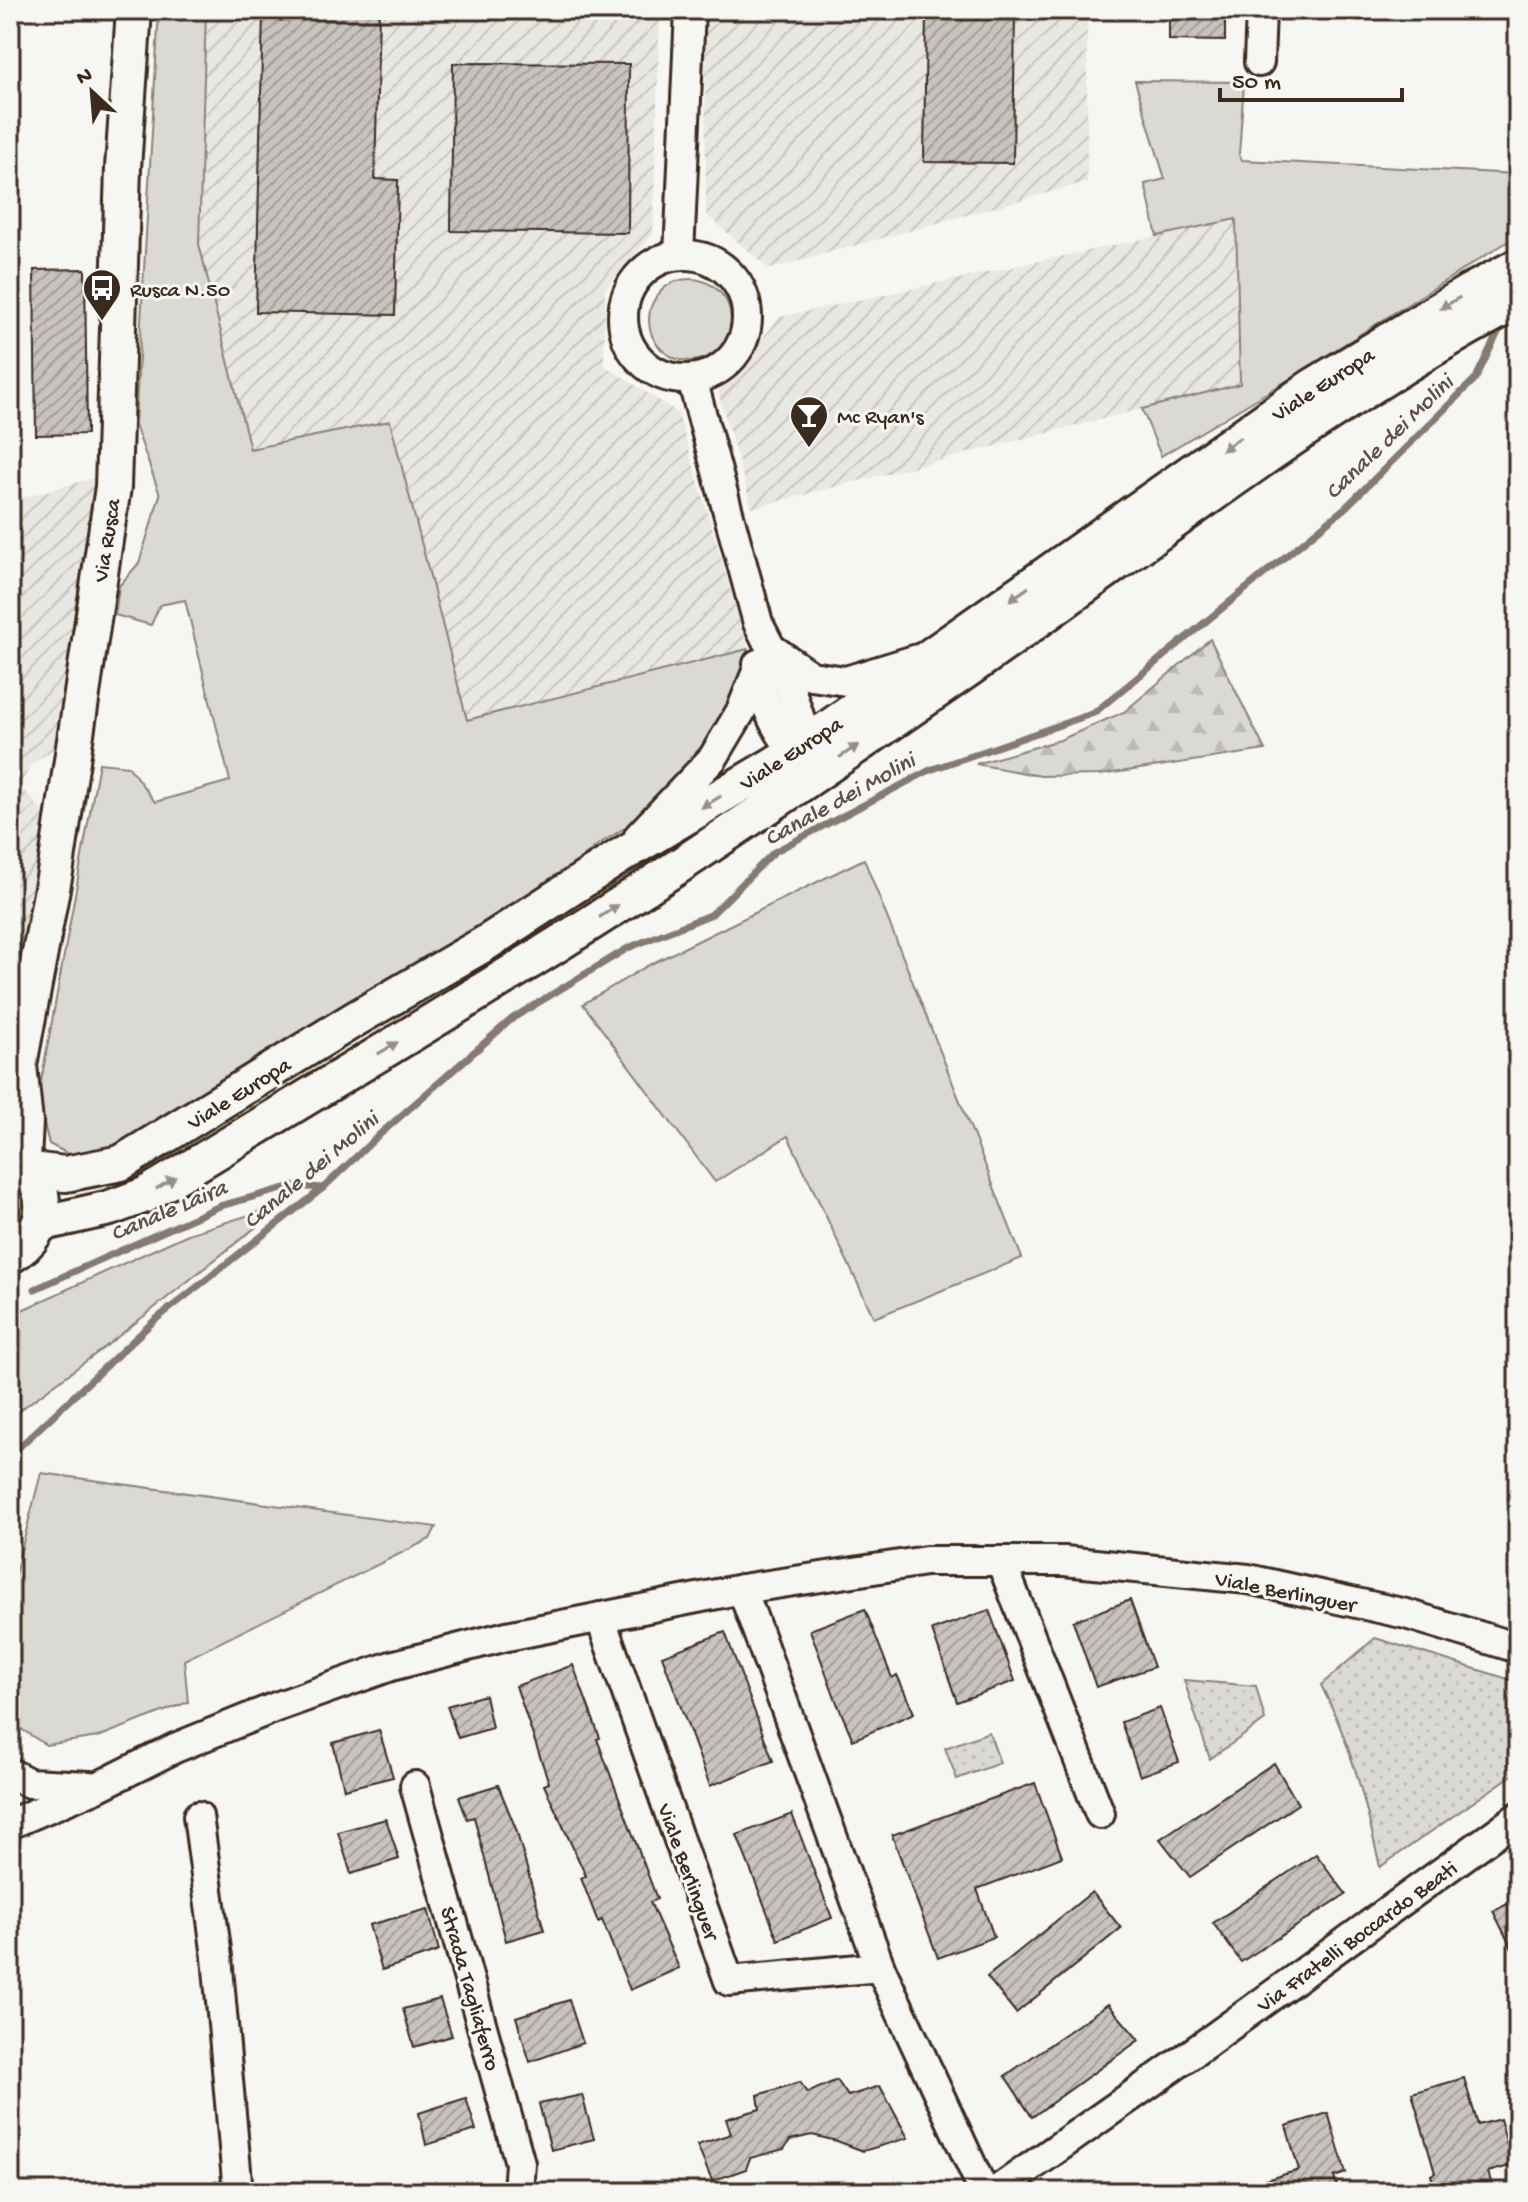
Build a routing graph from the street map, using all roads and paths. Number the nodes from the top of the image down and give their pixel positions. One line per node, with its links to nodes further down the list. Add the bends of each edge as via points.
1 (134, 10): 13 (street, Via Rusca, via 123,168 113,487 56,867)
2 (690, 10): 5 (street)
3 (1261, 10): 4 (street)
4 (1259, 62)
5 (679, 255): 8 (street, via 700,256 719,265 744,297 747,316 738,351 710,375); 8 (street, via 659,260 629,289 623,330 641,362 665,376)
6 (1518, 266): 9 (street, Viale Europa, one-way to 9, via 1313,386)
7 (1518, 301): 11 (street, Viale Europa, one-way to 7, via 958,677 1334,410)
8 (692, 379): 10 (street)
9 (934, 654): 10 (street, via 846,681 811,676); 11 (street, Viale Europa)
10 (765, 659): 11 (street, via 791,690); 12 (street, via 713,758)
11 (806, 756): 12 (street, Viale Europa, one-way to 12); 15 (street, Viale Europa, one-way to 11, via 145,1195 555,945 712,845)
12 (622, 855): 14 (street, Viale Europa, via 121,1163 65,1174)
13 (14, 1076): 14 (street, Via Rusca, via 25,1122)
14 (21, 1161): 15 (street, via 40,1187)
15 (39, 1224): 16 (street, via 32,1239)
16 (10, 1256)
17 (1001, 1561): 18 (street, Viale Berlinguer, via 926,1561); 20 (street, Viale Berlinguer, via 1064,1561 1248,1579 1406,1614); 25 (street)
18 (742, 1589): 19 (street, Viale Berlinguer); 29 (street)
19 (600, 1617): 22 (street, Viale Berlinguer, via 391,1666 175,1748); 29 (street, Viale Berlinguer, via 729,1981)
20 (1518, 1648)
21 (10, 1776): 22 (street, via 29,1783); 24 (street)
22 (99, 1786): 28 (street, Viale Berlinguer)
23 (415, 1786): 31 (street, Strada Tagliaferro, via 520,2163)
24 (10, 1813)
25 (1100, 1814)
26 (198, 1816): 30 (street)
27 (1518, 1817): 33 (street, Via Fratelli Boccardo Beati)
28 (10, 1824)
29 (880, 1967): 32 (street)
30 (238, 2192)
31 (518, 2192)
32 (984, 2192)
33 (995, 2192)

